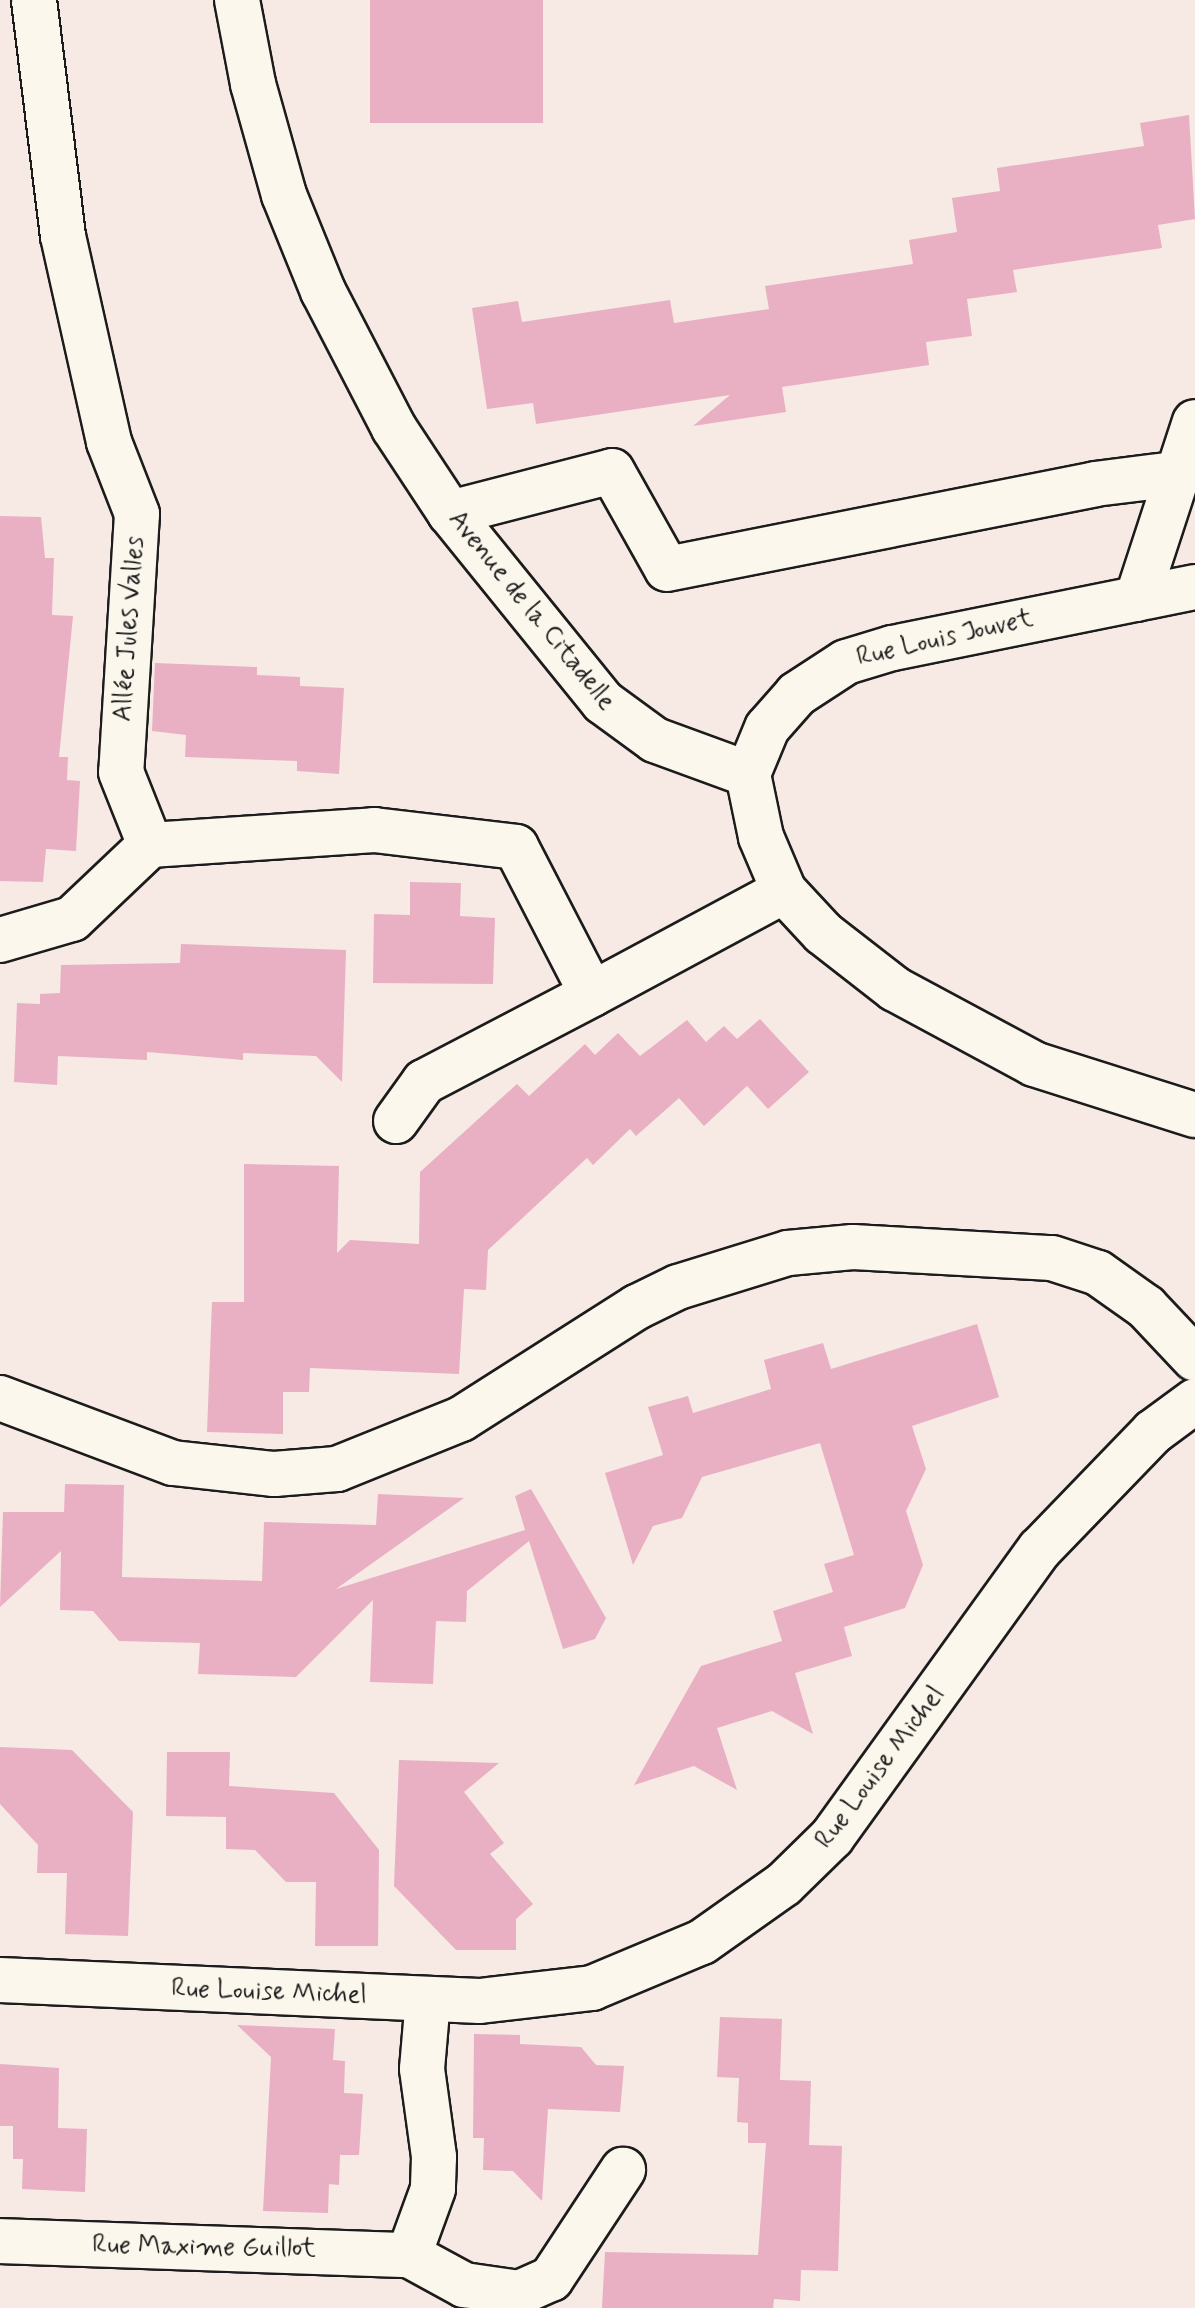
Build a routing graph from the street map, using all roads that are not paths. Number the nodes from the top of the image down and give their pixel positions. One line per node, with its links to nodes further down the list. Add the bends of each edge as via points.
1 (34, 0): 9 (street, Allée Jules Valles, via 63,236 109,442 137,514 121,772)
2 (237, 0): 5 (street, Avenue de la Citadelle, via 268,140 323,291 394,428)
3 (1195, 422): 4 (street)
4 (1175, 474): 5 (street, via 1095,484 667,569 612,471); 7 (street)
5 (450, 513): 8 (street, Avenue de la Citadelle, via 622,721 666,745)
6 (1195, 587): 7 (street, Rue Louis Jouvet)
7 (1137, 599): 8 (street, Rue Louis Jouvet, via 846,662 787,705 767,728)
8 (748, 774): 10 (street, via 761,837)
9 (150, 845): 11 (street, via 72,919); 12 (street, via 374,830 516,847)
10 (784, 891): 12 (street); 13 (street, via 823,933 895,989 1034,1064)
11 (0, 940)
12 (592, 994): 14 (street, via 424,1082)
13 (1195, 1115)
14 (396, 1121)
15 (1195, 1359): 16 (street, via 1146,1307 1098,1273 1052,1258 853,1247 788,1253 678,1287 637,1307 461,1419 337,1469 274,1474 173,1463)
16 (0, 1398)
17 (1195, 1401): 19 (street, Rue Louise Michel, via 1153,1432 1040,1549 832,1837 745,1916 679,1953 592,1988 531,1997)
18 (0, 1980): 19 (street, Rue Louise Michel)
19 (428, 1999): 22 (street, via 422,2069 433,2189)
20 (623, 2170): 22 (street, via 551,2279 519,2293 488,2293 464,2285)
21 (0, 2241): 22 (street, Rue Maxime Guillot)
22 (409, 2255)

